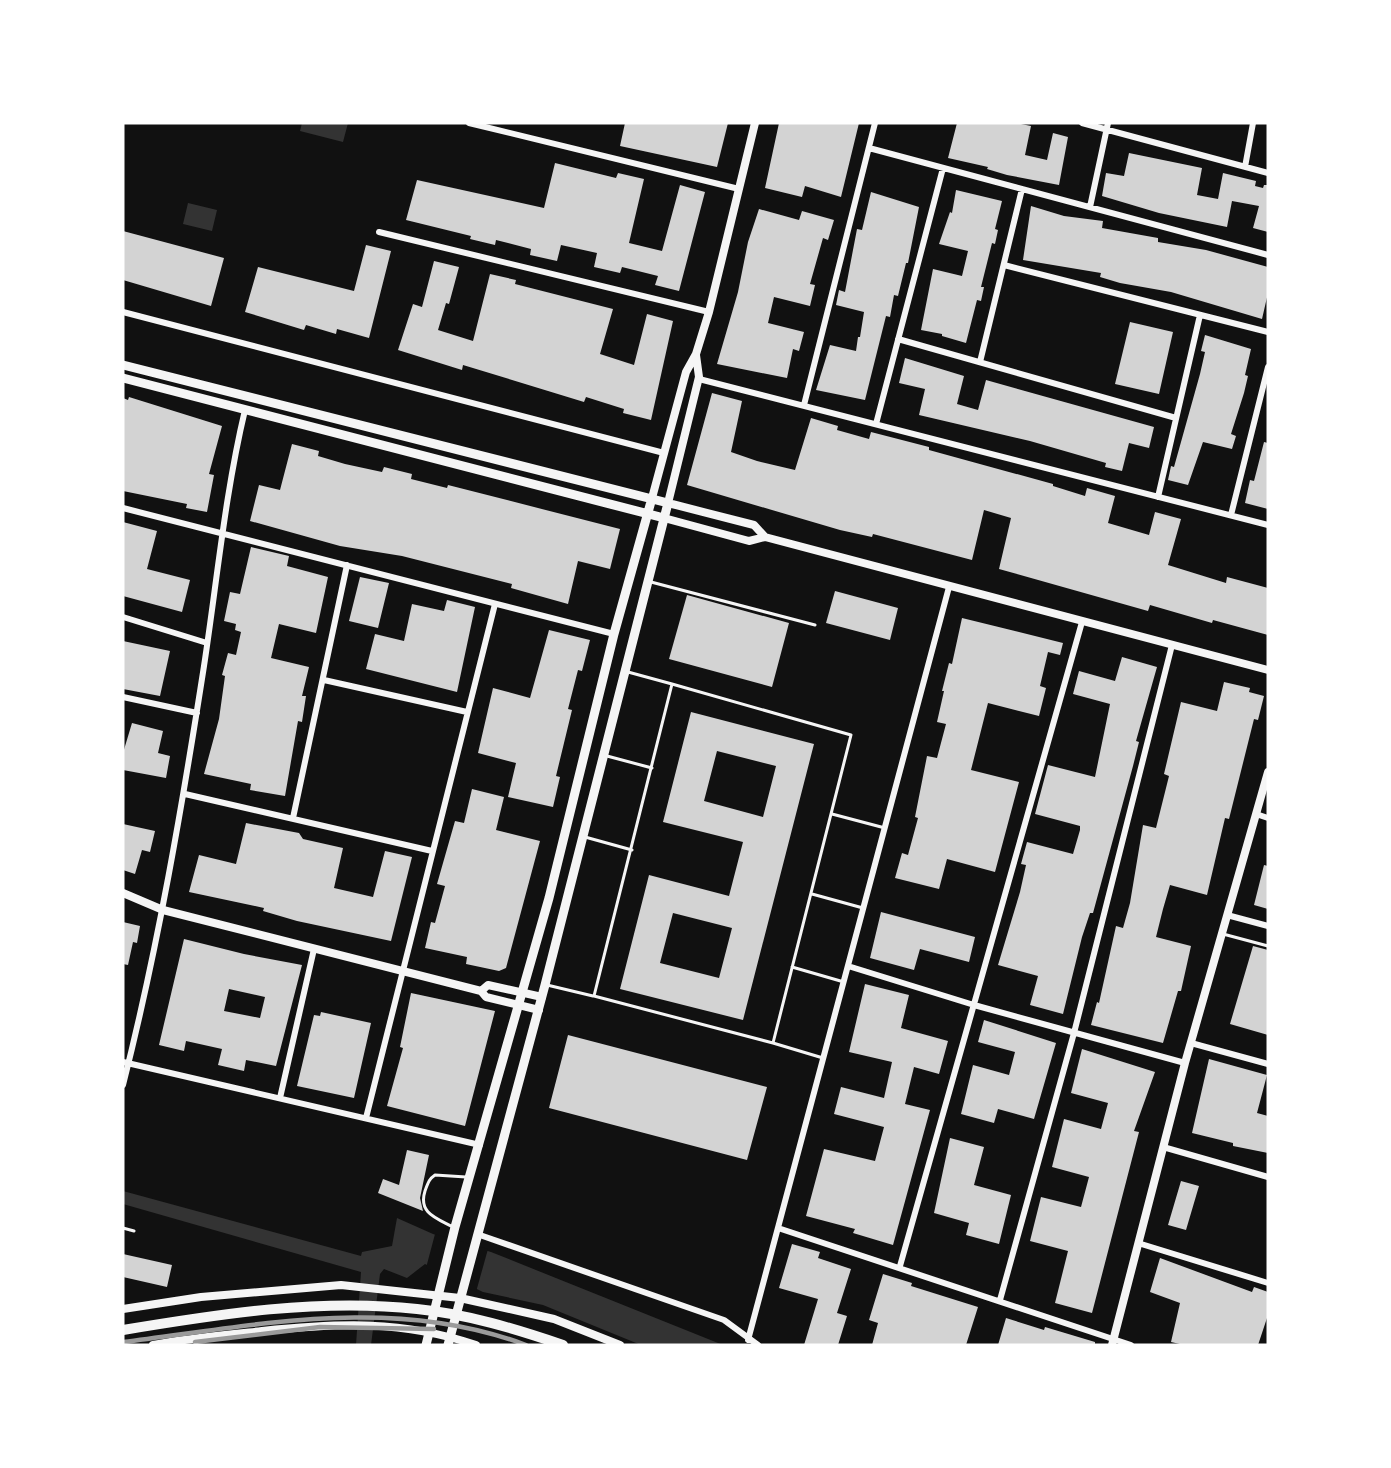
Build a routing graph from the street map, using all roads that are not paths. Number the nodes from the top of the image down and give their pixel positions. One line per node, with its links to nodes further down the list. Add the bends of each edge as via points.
1 (469, 123): 11 (street)
2 (755, 123): 11 (street)
3 (875, 123): 7 (street)
4 (1082, 123): 6 (street)
5 (1253, 123): 8 (street)
6 (1108, 126): 8 (street); 13 (street)
7 (869, 148): 9 (street); 28 (street)
8 (1245, 167): 10 (street)
9 (943, 168): 12 (street); 21 (street)
10 (1268, 173)
11 (739, 189): 18 (street)
12 (1022, 189): 13 (street); 16 (street)
13 (1090, 207): 15 (street)
14 (379, 232): 18 (street)
15 (1268, 255)
16 (1004, 265): 19 (street); 23 (street)
17 (123, 312): 32 (street)
18 (709, 312): 22 (street)
19 (1200, 315): 20 (street); 30 (street)
20 (1268, 332)
21 (898, 339): 23 (street); 31 (street)
22 (696, 354): 27 (street); 32 (street, via 686,372)
23 (980, 362): 30 (street)
24 (123, 365): 34 (main road)
25 (1268, 367): 38 (street)
26 (123, 378): 29 (main road)
27 (699, 379): 28 (street); 35 (street)
28 (804, 405): 31 (street)
29 (245, 410): 37 (main road); 41 (street)
30 (1176, 418): 33 (street)
31 (876, 424): 33 (street)
32 (664, 453): 34 (street)
33 (1158, 497): 38 (street)
34 (652, 498): 35 (main road); 37 (main road)
35 (668, 503): 39 (main road); 42 (street, via 754,525)
36 (123, 508): 41 (street)
37 (648, 514): 39 (main road); 50 (main road)
38 (1231, 516): 40 (street)
39 (664, 518): 42 (street, via 750,541); 44 (main road)
40 (1268, 525)
41 (223, 533): 43 (street); 51 (street)
42 (765, 537): 45 (street)
43 (348, 566): 46 (street); 55 (street)
44 (647, 581): 49 (lane); 54 (main road)
45 (949, 587): 48 (street); 68 (street)
46 (495, 604): 50 (street); 58 (street)
47 (123, 618): 51 (street)
48 (1082, 622): 52 (street); 91 (street)
49 (815, 625)
50 (614, 634): 87 (main road)
51 (207, 643): 59 (street)
52 (1172, 645): 53 (street); 93 (street)
53 (1268, 670)
54 (623, 671): 56 (lane); 60 (main road)
55 (324, 680): 58 (street); 66 (street)
56 (672, 684): 61 (lane); 64 (lane, via 852,735)
57 (123, 697): 59 (street)
58 (467, 712): 71 (street)
59 (197, 714): 63 (street)
60 (602, 755): 61 (lane); 69 (main road)
61 (652, 768): 70 (lane)
62 (1268, 771): 65 (street)
63 (184, 794): 66 (street); 75 (street)
64 (832, 814): 68 (lane); 73 (lane)
65 (1256, 814): 67 (street); 76 (street)
66 (293, 818): 71 (street)
67 (1268, 818)
68 (885, 828): 74 (street)
69 (583, 836): 70 (lane); 85 (main road)
70 (632, 850): 88 (lane)
71 (432, 851): 83 (street)
72 (123, 893): 75 (street)
73 (812, 894): 74 (lane); 82 (lane)
74 (863, 908): 81 (street)
75 (163, 909): 80 (street); 97 (street)
76 (1227, 915): 77 (street); 78 (street)
77 (1268, 926)
78 (1222, 934): 79 (lane); 95 (street)
79 (1268, 946)
80 (314, 950): 83 (street); 101 (street)
81 (848, 966): 84 (street); 91 (street)
82 (792, 967): 84 (lane); 94 (lane)
83 (403, 972): 86 (street); 102 (street)
84 (843, 982): 96 (street)
85 (545, 985): 88 (lane); 89 (main road)
86 (481, 991): 87 (street, via 488,985); 90 (street, via 486,997)
87 (524, 993): 89 (street); 90 (main road)
88 (594, 996): 94 (lane)
89 (542, 997): 92 (main road)
90 (520, 1005): 92 (street); 103 (main road)
91 (974, 1005): 93 (street); 113 (street)
92 (538, 1010): 111 (main road)
93 (1074, 1033): 98 (street); 117 (street)
94 (773, 1043): 96 (lane)
95 (1191, 1043): 98 (street); 99 (street)
96 (823, 1059): 109 (street)
97 (126, 1063): 100 (street); 101 (street)
98 (1185, 1064): 104 (street)
99 (1268, 1064)
100 (123, 1085)
101 (280, 1098): 102 (street)
102 (366, 1118): 103 (street)
103 (480, 1145): 106 (main road)
104 (1163, 1147): 105 (street); 112 (street)
105 (1268, 1177)
106 (469, 1178): 107 (main road); 107 (lane, via 435,1175 429,1179 422,1201 432,1216)
107 (455, 1227): 115 (main road)
108 (123, 1228): 110 (lane)
109 (778, 1228): 113 (street); 121 (street)
110 (134, 1231)
111 (477, 1234): 116 (main road); 121 (street, via 724,1320)
112 (1138, 1243): 114 (street); 123 (street)
113 (900, 1266): 117 (street)
114 (1268, 1283)
115 (438, 1290): 116 (street); 118 (street, via 341,1285 201,1297); 120 (main road)
116 (461, 1294): 122 (main road); 128 (street, via 554,1319)
117 (1000, 1300): 123 (street)
118 (123, 1309)
119 (123, 1330): 127 (highway, via 265,1310 350,1305 418,1309 487,1322)
120 (429, 1332): 122 (street); 124 (street, via 364,1324 318,1325); 125 (main road)
121 (748, 1340): 129 (street)
122 (449, 1341): 126 (street)
123 (1113, 1342): 130 (street)
124 (153, 1345)
125 (426, 1345)
126 (476, 1345)
127 (563, 1345)
128 (620, 1345)
129 (758, 1345)
130 (1131, 1345)

